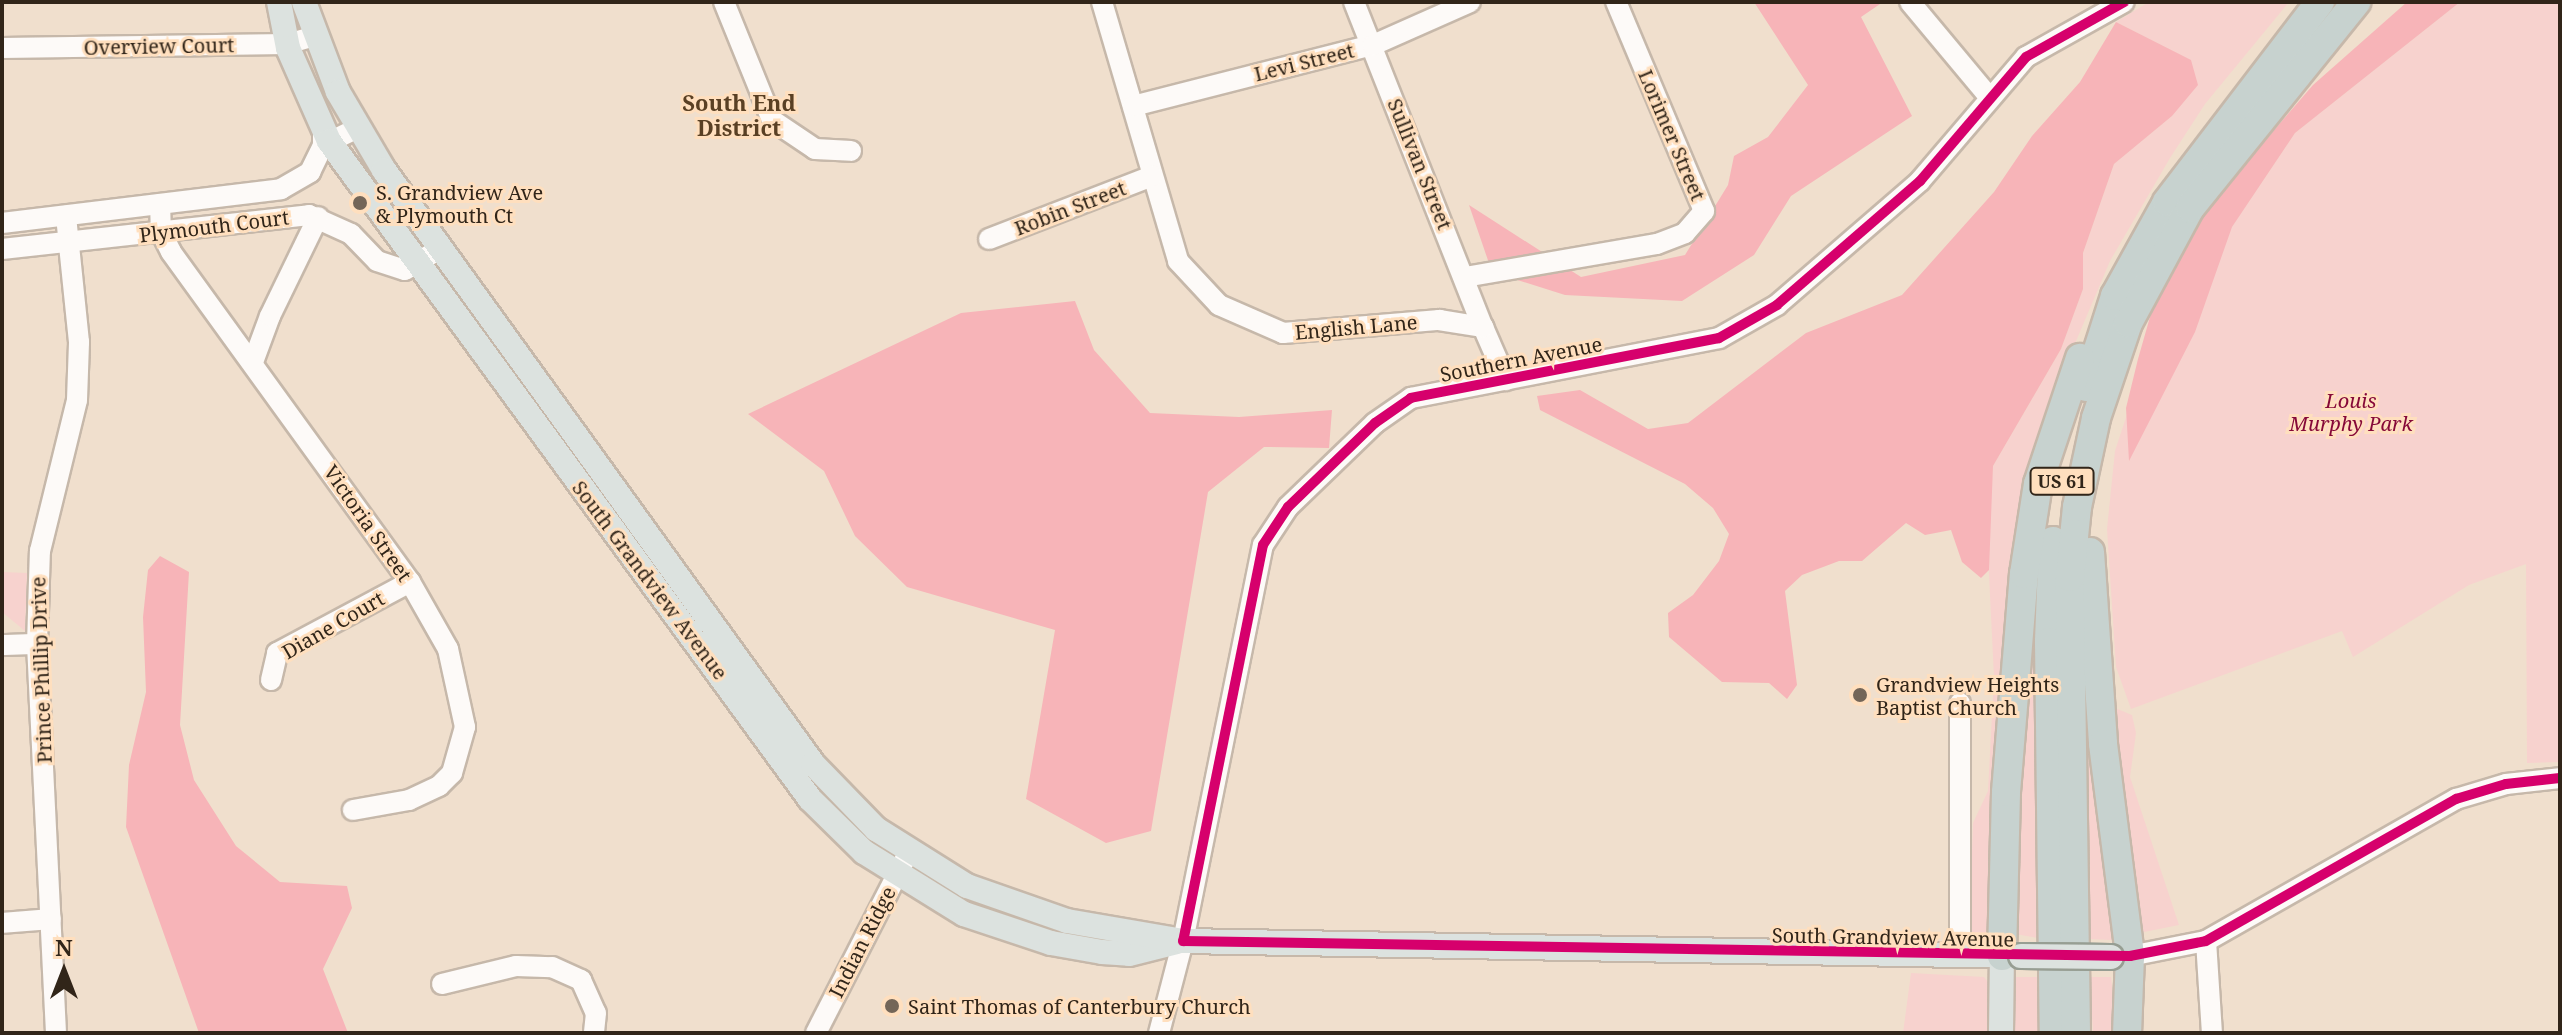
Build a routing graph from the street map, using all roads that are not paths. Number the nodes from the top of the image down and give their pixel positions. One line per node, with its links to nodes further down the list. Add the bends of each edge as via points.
1 (279, 2): 14 (main road, South Grandview Avenue)
2 (304, 2): 13 (main road, South Grandview Avenue)
3 (724, 2): 22 (street, via 772,120 815,149)
4 (1102, 2): 19 (street, English Lane)
5 (1354, 2): 15 (street, Sullivan Street)
6 (1470, 2): 15 (street, Levi Street)
7 (1616, 2): 38 (street, Lorimer Street, via 1704,211 1685,233 1657,244)
8 (1910, 2): 18 (street)
9 (2124, 2): 18 (street, Southern Avenue, via 2026,57)
10 (2356, 2): 17 (highway, US 61)
11 (2375, 2): 17 (highway)
12 (2313, 8): 39 (highway, US 61, via 2187,172)
13 (315, 36): 14 (street, Overview Court); 20 (main road, South Grandview Avenue)
14 (287, 44): 16 (street, Overview Court); 21 (main road, South Grandview Avenue)
15 (1373, 45): 19 (street, Levi Street); 38 (street, Sullivan Street)
16 (2, 48)
17 (2286, 82): 40 (highway, US 61, via 2190,208)
18 (1990, 98): 43 (street, Southern Avenue, via 1879,221 1777,305 1719,338)
19 (1133, 106): 23 (street, English Lane)
20 (358, 128): 21 (street); 34 (main road, South Grandview Avenue)
21 (325, 137): 24 (street, Plymouth Court, via 310,172 297,183); 37 (main road, South Grandview Avenue)
22 (851, 151)
23 (1152, 176): 32 (street, Robin Street); 41 (street, English Lane, via 1178,261 1219,305 1283,333 1439,320)
24 (249, 193): 25 (street, Plymouth Court); 28 (street)
25 (160, 204): 26 (street, Plymouth Court); 30 (street, Victoria Street)
26 (66, 216): 29 (street, Plymouth Court); 33 (street, Prince Phillip Drive)
27 (318, 217): 28 (street, Plymouth Court); 37 (street, Plymouth Court, via 351,234 377,261); 42 (street)
28 (254, 221): 30 (street, Plymouth Court)
29 (2, 223)
30 (161, 232): 31 (street, Plymouth Court); 36 (street, Victoria Street)
31 (131, 235): 33 (street, Plymouth Court); 36 (street)
32 (989, 239)
33 (68, 241): 35 (street, Plymouth Court); 45 (street, Prince Phillip Drive, via 79,342 77,400 40,551)
34 (441, 248): 37 (street); 47 (main road, South Grandview Avenue)
35 (2, 249)
36 (171, 252): 42 (street, Victoria Street)
37 (414, 266): 47 (main road, South Grandview Avenue)
38 (1465, 277): 41 (street, Sullivan Street)
39 (2115, 296): 59 (highway, via 2104,303 2056,419 2032,515 2007,777); 67 (highway, US 61, via 2068,452 2052,558)
40 (2128, 323): 60 (highway, via 2095,485 2089,581); 68 (highway, US 61, via 2088,450 2071,556)
41 (1483, 327): 43 (street)
42 (253, 362): 44 (street, Victoria Street)
43 (1506, 380): 56 (street, Southern Avenue, via 1411,398 1375,423 1288,507 1263,545)
44 (410, 582): 48 (street, Diane Court, via 277,653); 51 (street, Victoria Street, via 448,649 461,701 463,745 452,773 439,786 409,800)
45 (37, 644): 46 (street); 54 (street, Prince Phillip Drive)
46 (2, 645)
47 (736, 676): 52 (main road, South Grandview Avenue, via 867,821); 53 (main road, South Grandview Avenue, via 810,799)
48 (271, 680)
49 (1960, 703): 58 (street)
50 (2560, 778): 57 (street, South Grandview Avenue, via 2506,784 2456,799)
51 (353, 810)
52 (909, 852): 53 (street, Indian Ridge); 56 (main road, South Grandview Avenue, via 1011,904 1067,921)
53 (896, 875): 56 (main road, South Grandview Avenue, via 964,914 1051,943 1129,954); 64 (street, Indian Ridge)
54 (51, 919): 55 (street); 62 (street, Prince Phillip Drive)
55 (2, 923)
56 (1183, 941): 58 (main road, South Grandview Avenue); 65 (street, Southern Avenue)
57 (2206, 941): 60 (street, South Grandview Avenue); 70 (street)
58 (1960, 955): 59 (main road, South Grandview Avenue)
59 (2012, 956): 60 (main road, South Grandview Avenue, bridge); 66 (main road)
60 (2121, 956): 69 (highway)
61 (442, 984): 63 (street, via 516,966 552,967 581,980 596,1013)
62 (56, 1033)
63 (594, 1033)
64 (816, 1033)
65 (1159, 1033)
66 (2001, 1033)
67 (2054, 1033)
68 (2076, 1033)
69 (2127, 1033)
70 (2212, 1033)

